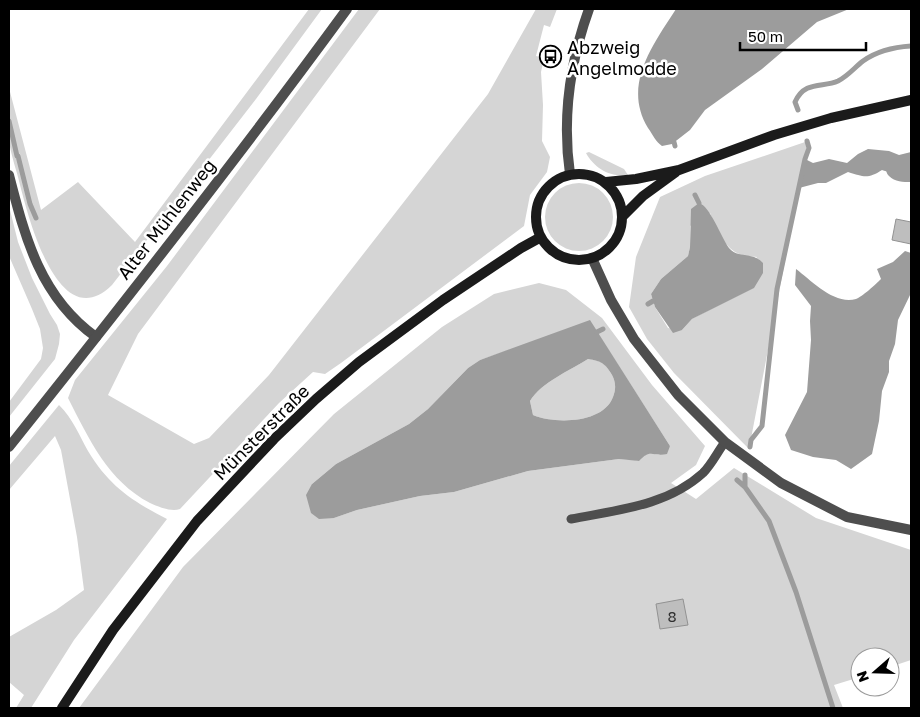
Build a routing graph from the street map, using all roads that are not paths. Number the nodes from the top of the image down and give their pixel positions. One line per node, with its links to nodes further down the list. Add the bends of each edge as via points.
1 (347, 9): 11 (street, Alter Mühlenweg)
2 (589, 9): 6 (street, via 570,80 566,127)
3 (911, 100): 4 (main road, via 774,135)
4 (679, 170): 7 (main road); 8 (main road, via 643,196)
5 (9, 174): 11 (street, via 23,230 44,278 67,310)
6 (570, 174): 7 (main road, via 583,173); 9 (main road, via 547,187 540,198 536,225)
7 (606, 182): 8 (main road, via 621,204)
8 (623, 216): 10 (main road, via 621,230 614,242)
9 (541, 238): 10 (main road, via 563,257); 16 (main road, Münsterstraße, via 443,300 360,362 274,439 197,521 113,630)
10 (592, 258): 12 (street, via 634,339 678,395)
11 (96, 337): 13 (street, Alter Mühlenweg)
12 (725, 442): 14 (lane, via 704,472 680,490 649,503); 15 (street, via 781,483 847,517)
13 (9, 447)
14 (571, 519)
15 (911, 530)
16 (62, 708)

